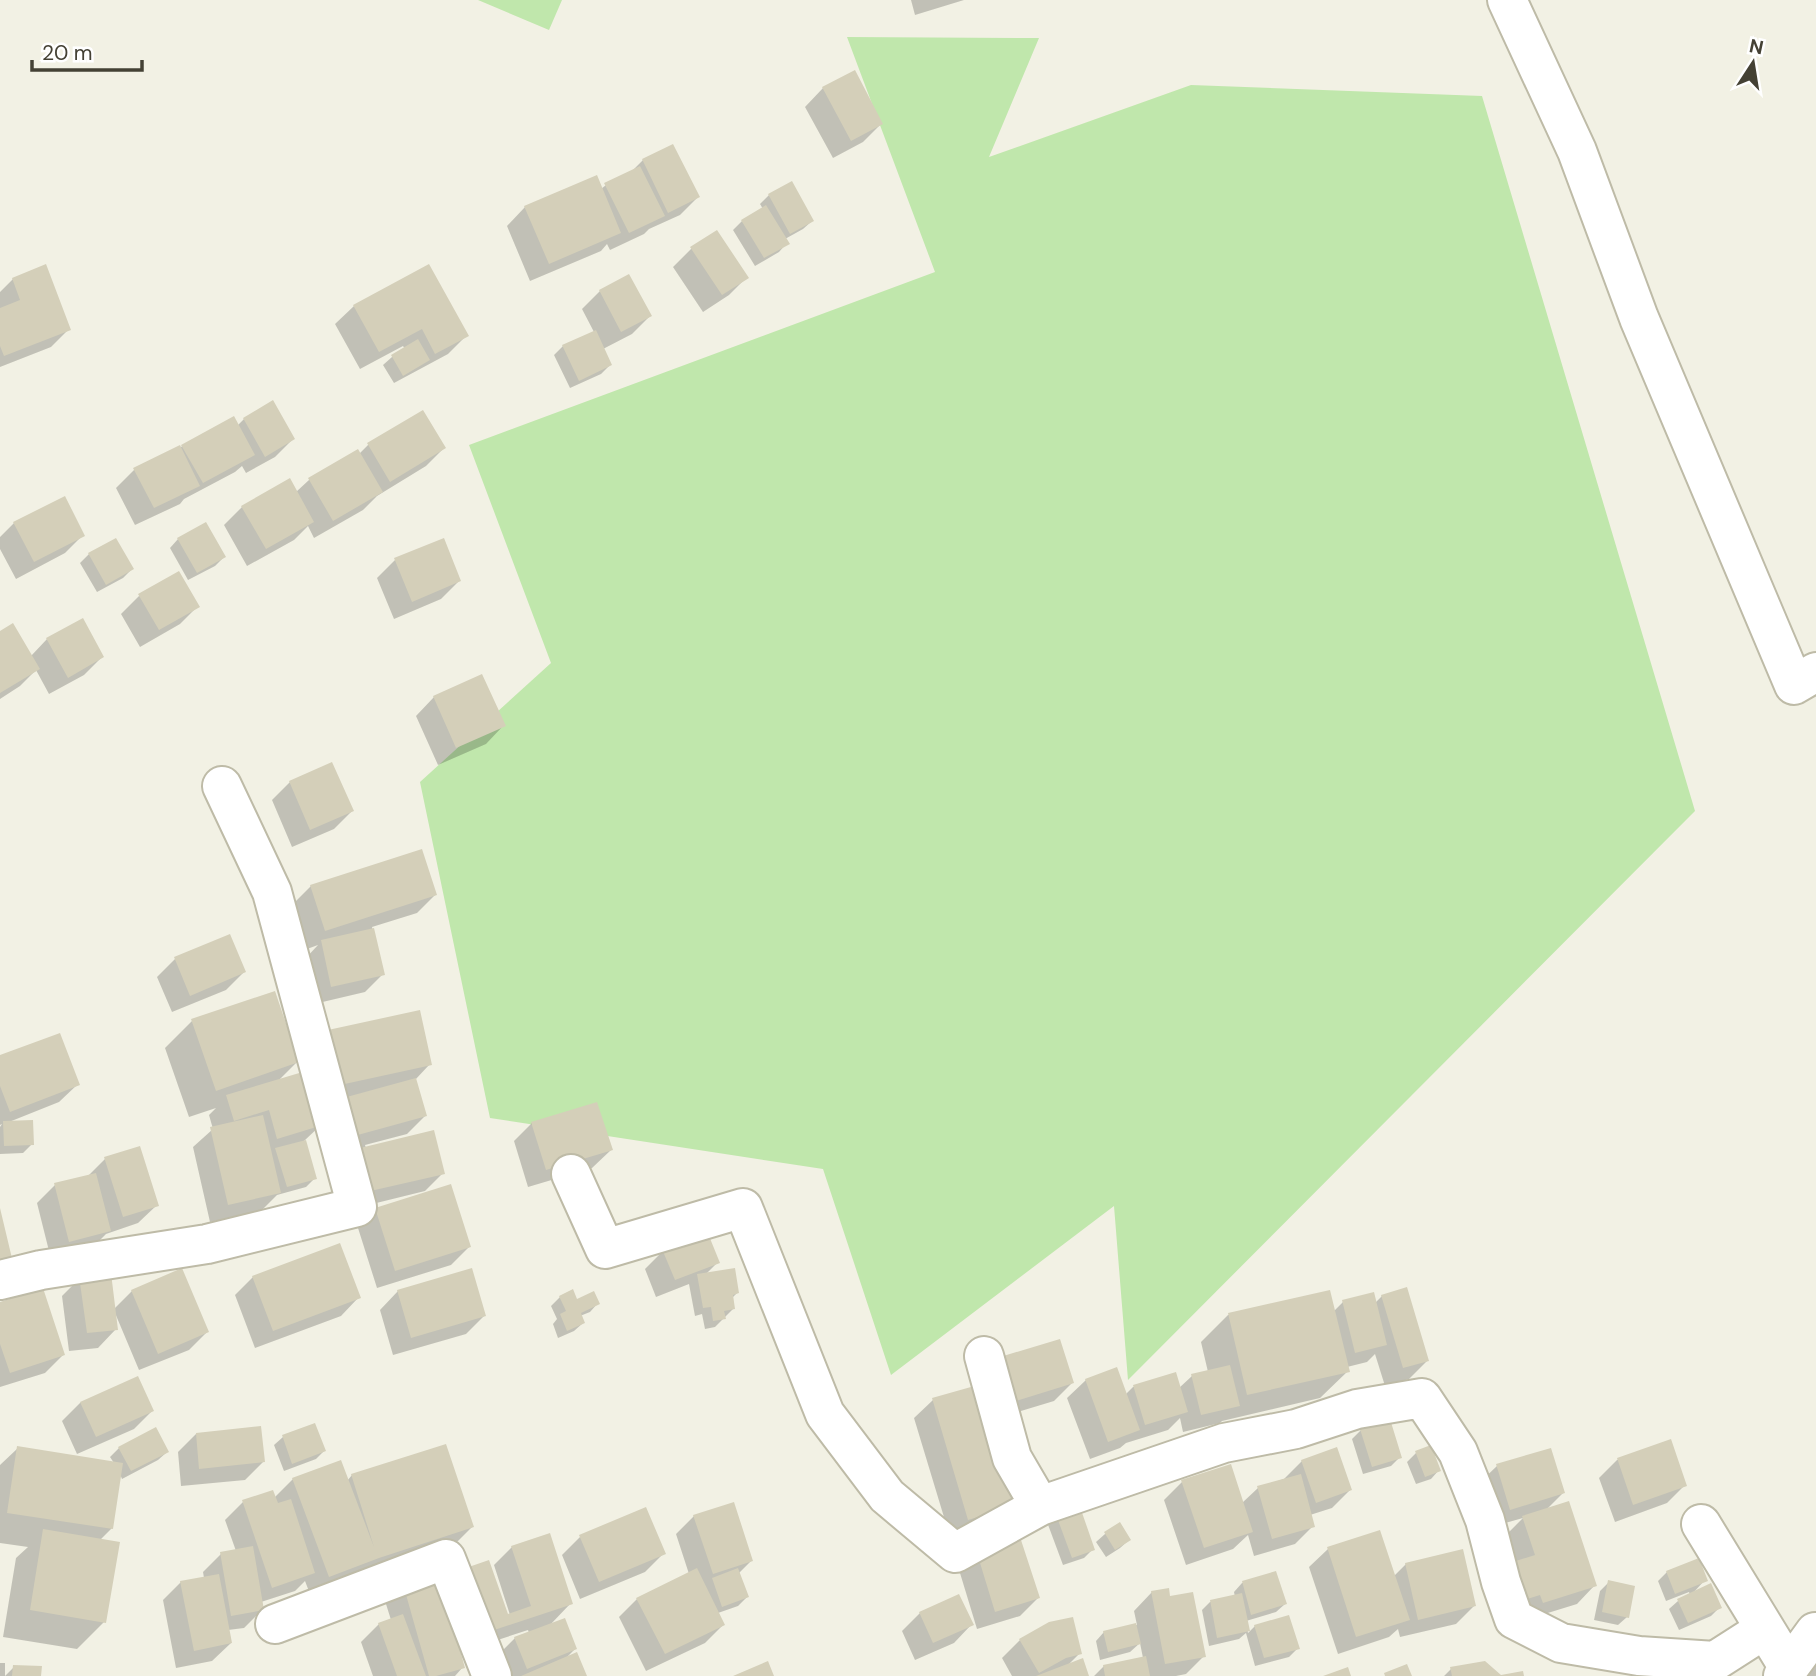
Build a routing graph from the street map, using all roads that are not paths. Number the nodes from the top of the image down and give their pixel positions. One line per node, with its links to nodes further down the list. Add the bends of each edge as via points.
1 (1507, 0): 2 (street, via 1577,151 1639,318 1794,685)
2 (1816, 672)
3 (222, 786): 5 (street, via 272,892 357,1207 207,1244)
4 (571, 1174): 7 (street, via 605,1249 743,1208 825,1414 887,1496 955,1553)
5 (0, 1280)
6 (984, 1356): 7 (street, via 1012,1458)
7 (1040, 1506): 10 (street, via 1224,1443 1296,1429 1357,1409 1422,1398 1458,1452 1485,1520 1514,1619 1561,1643 1639,1657 1715,1661)
8 (1701, 1524): 10 (street)
9 (275, 1624): 13 (street, via 446,1559)
10 (1765, 1629): 12 (street)
11 (1815, 1632): 12 (street)
12 (1786, 1672)
13 (492, 1676)

